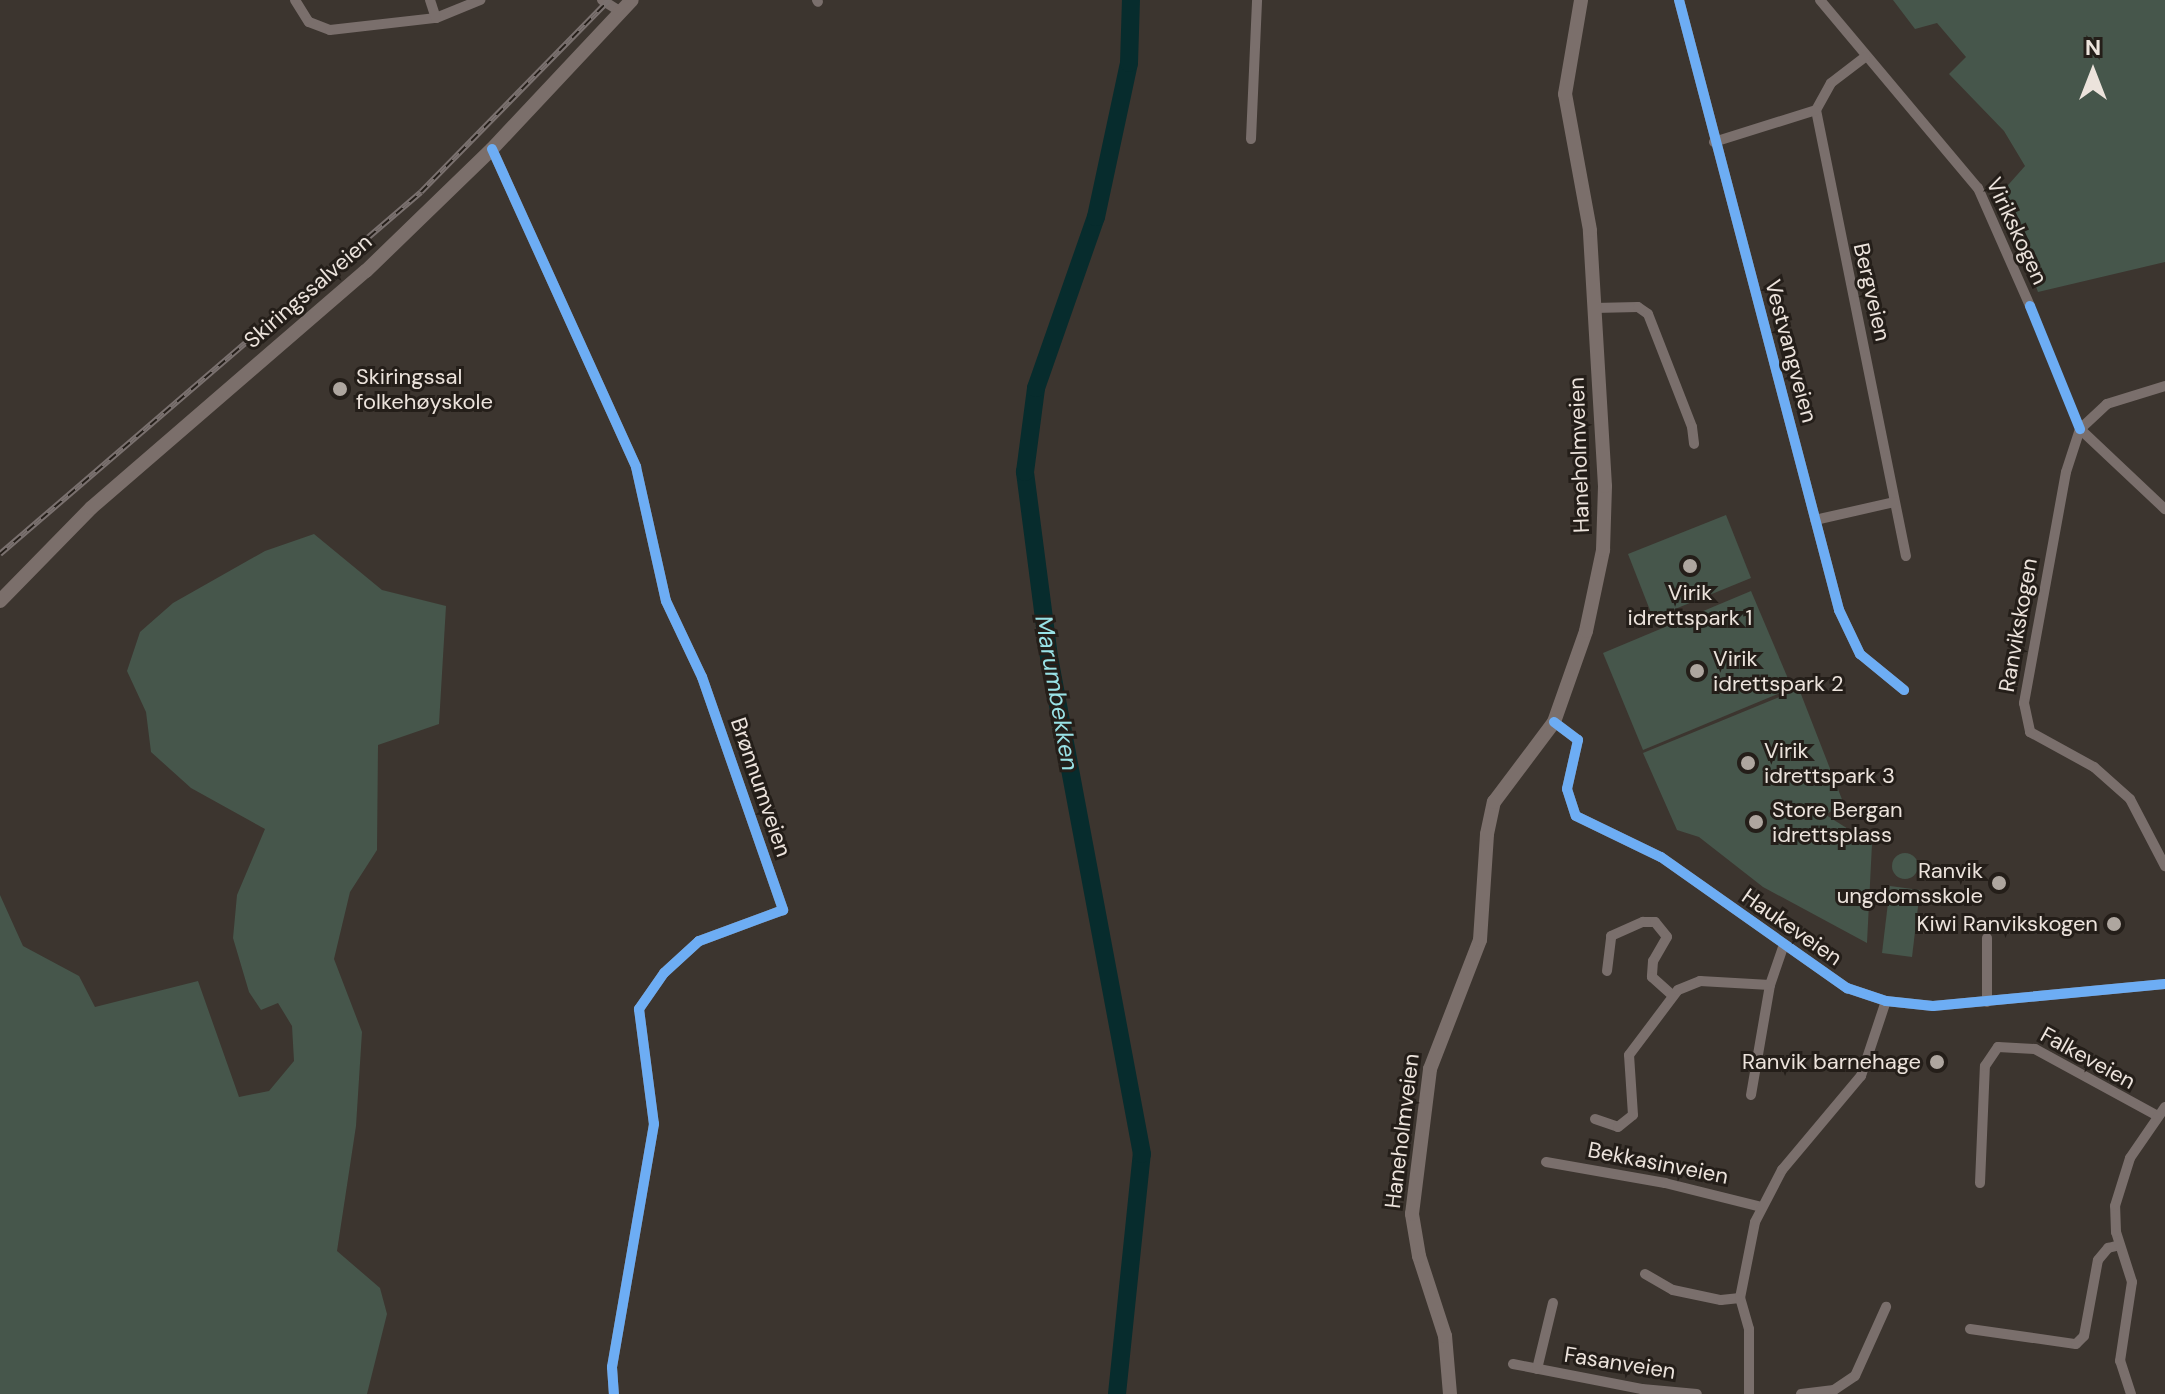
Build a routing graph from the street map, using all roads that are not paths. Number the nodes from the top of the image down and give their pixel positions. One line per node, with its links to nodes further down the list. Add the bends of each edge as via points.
1 (295, 0): 11 (street, via 309,22 330,30)
2 (430, 0): 11 (street)
3 (480, 0): 11 (street)
4 (602, 0): 10 (street)
5 (632, 0): 10 (main road, Skiringssalveien)
6 (1257, 0): 14 (street)
7 (1581, 0): 18 (main road, Haneholmveien, via 1565,108 1590,230)
8 (1679, 0): 15 (street, Vestvangveien)
9 (1820, 0): 12 (street, Virikskogen)
10 (621, 12): 16 (main road, Skiringssalveien)
11 (436, 18)
12 (1865, 57): 13 (street, via 1831,83); 17 (street, Virikskogen, via 1978,188)
13 (1816, 110): 15 (street); 22 (street, Bergveien)
14 (1251, 139)
15 (1714, 142): 24 (street, Vestvangveien)
16 (492, 149): 26 (main road, Skiringssalveien, via 366,271 91,508); 52 (street, Brønnumveien, via 636,467 666,601 702,677 783,910 699,941 664,973 639,1009 654,1124 612,1367)
17 (2030, 306)
18 (1594, 308): 21 (street, via 1638,307 1648,314); 28 (main road, Haneholmveien, via 1603,550 1586,631)
19 (2165, 386): 20 (street, via 2107,404)
20 (2080, 429): 23 (street); 29 (street, Ranvikskogen, via 2066,472 2024,714 2030,732 2094,767 2130,799)
21 (1694, 444)
22 (1894, 502): 24 (street); 25 (street, Bergveien)
23 (2165, 509)
24 (1815, 520): 27 (street, Vestvangveien, via 1845,628 1870,665)
25 (1906, 556)
26 (0, 601)
27 (1904, 690)
28 (1554, 722): 31 (street, Haukeveien, via 1578,740 1567,789 1576,816 1661,857); 53 (main road, Haneholmveien, via 1494,802 1480,940 1430,1069 1412,1214 1419,1256 1445,1336)
29 (2165, 866)
30 (1987, 938): 37 (street)
31 (1783, 948): 34 (street); 36 (street, Haukeveien, via 1847,988)
32 (1607, 971): 35 (street, via 1611,936 1655,922 1667,937 1653,961 1652,977)
33 (2165, 984): 37 (street, Haukeveien)
34 (1770, 985): 35 (street, via 1700,981); 38 (street)
35 (1672, 995): 40 (street, via 1629,1055 1633,1115 1618,1127)
36 (1886, 1001): 37 (street, Haukeveien, via 1933,1006); 43 (street, via 1861,1076 1797,1151)
37 (1987, 1002)
38 (1751, 1095)
39 (2161, 1111): 42 (street, Falkeveien, via 2035,1049 1998,1047 1985,1066); 44 (street, via 2123,1174 2114,1214)
40 (1595, 1119)
41 (1546, 1162): 43 (street, Bekkasinveien)
42 (1980, 1183)
43 (1761, 1207): 46 (street)
44 (2120, 1245): 49 (street, via 2108,1248 2098,1260 2084,1336 2076,1344); 57 (street, via 2132,1282 2120,1361)
45 (1645, 1274): 46 (street, via 1673,1290 1721,1300)
46 (1740, 1298): 55 (street, via 1749,1329)
47 (1553, 1303): 51 (street, Fasanveien)
48 (1886, 1307): 56 (street, via 1855,1376 1834,1390)
49 (1970, 1329)
50 (1513, 1364): 51 (street, Fasanveien)
51 (1537, 1369): 54 (street, Fasanveien)
52 (614, 1394)
53 (1450, 1394)
54 (1697, 1394)
55 (1749, 1394)
56 (1801, 1394)
57 (2131, 1394)

